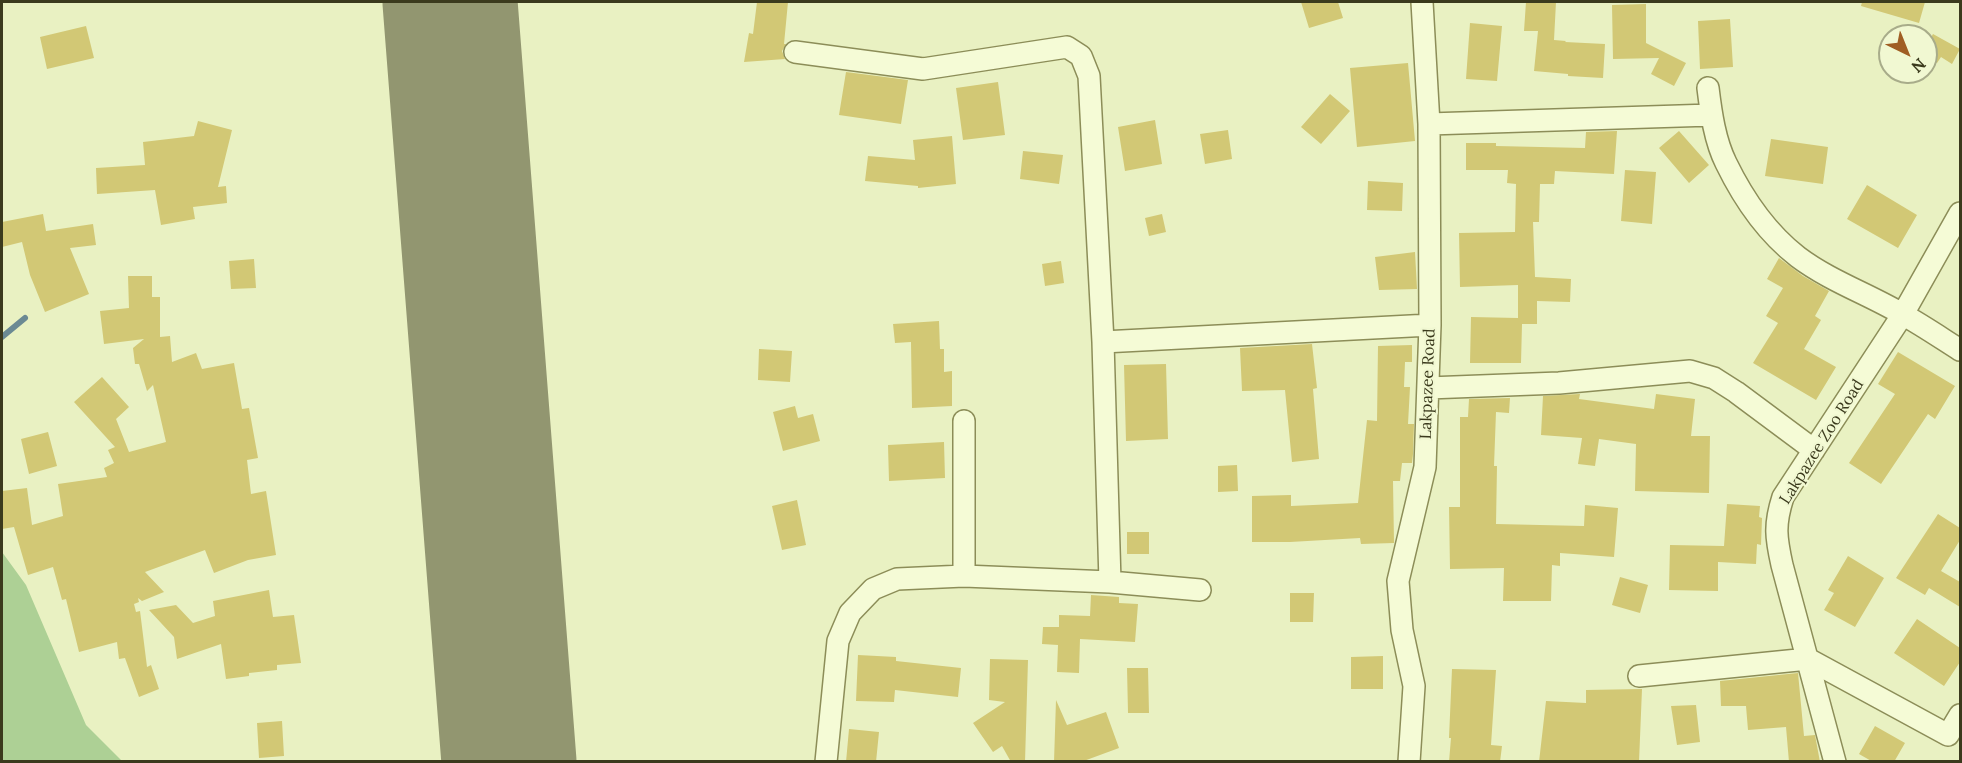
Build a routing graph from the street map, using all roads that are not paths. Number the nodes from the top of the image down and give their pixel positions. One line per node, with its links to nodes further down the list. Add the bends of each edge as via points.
1 (1422, 2): 5 (street, Lakpazee Road)
2 (795, 52): 9 (street, via 923,69 1066,47 1081,56 1089,76)
3 (1707, 88): 4 (street)
4 (1711, 115): 5 (street); 7 (street, via 1725,162 1773,235 1829,276)
5 (1429, 124): 8 (street, Lakpazee Road)
6 (1960, 213): 7 (street, Lakpazee Zoo Road)
7 (1903, 314): 10 (street); 13 (street, Lakpazee Zoo Road)
8 (1430, 325): 9 (street); 11 (street, Lakpazee Road)
9 (1103, 342): 15 (street)
10 (1960, 350)
11 (1428, 388): 13 (street, via 1559,383 1690,371 1714,378 1736,392); 22 (street, Lakpazee Road, via 1425,467 1398,581 1402,630 1414,686)
12 (964, 421): 14 (street)
13 (1814, 450): 17 (street, Lakpazee Zoo Road, via 1784,497 1777,517 1776,540)
14 (964, 576): 15 (street); 21 (street, via 897,579 873,589 850,613 838,641)
15 (1110, 582): 16 (street)
16 (1200, 590)
17 (1808, 659): 18 (street); 20 (street); 23 (street, Lakpazee Zoo Road)
18 (1639, 676)
19 (1960, 715): 20 (street)
20 (1954, 739)
21 (826, 762)
22 (1409, 762)
23 (1834, 762)

